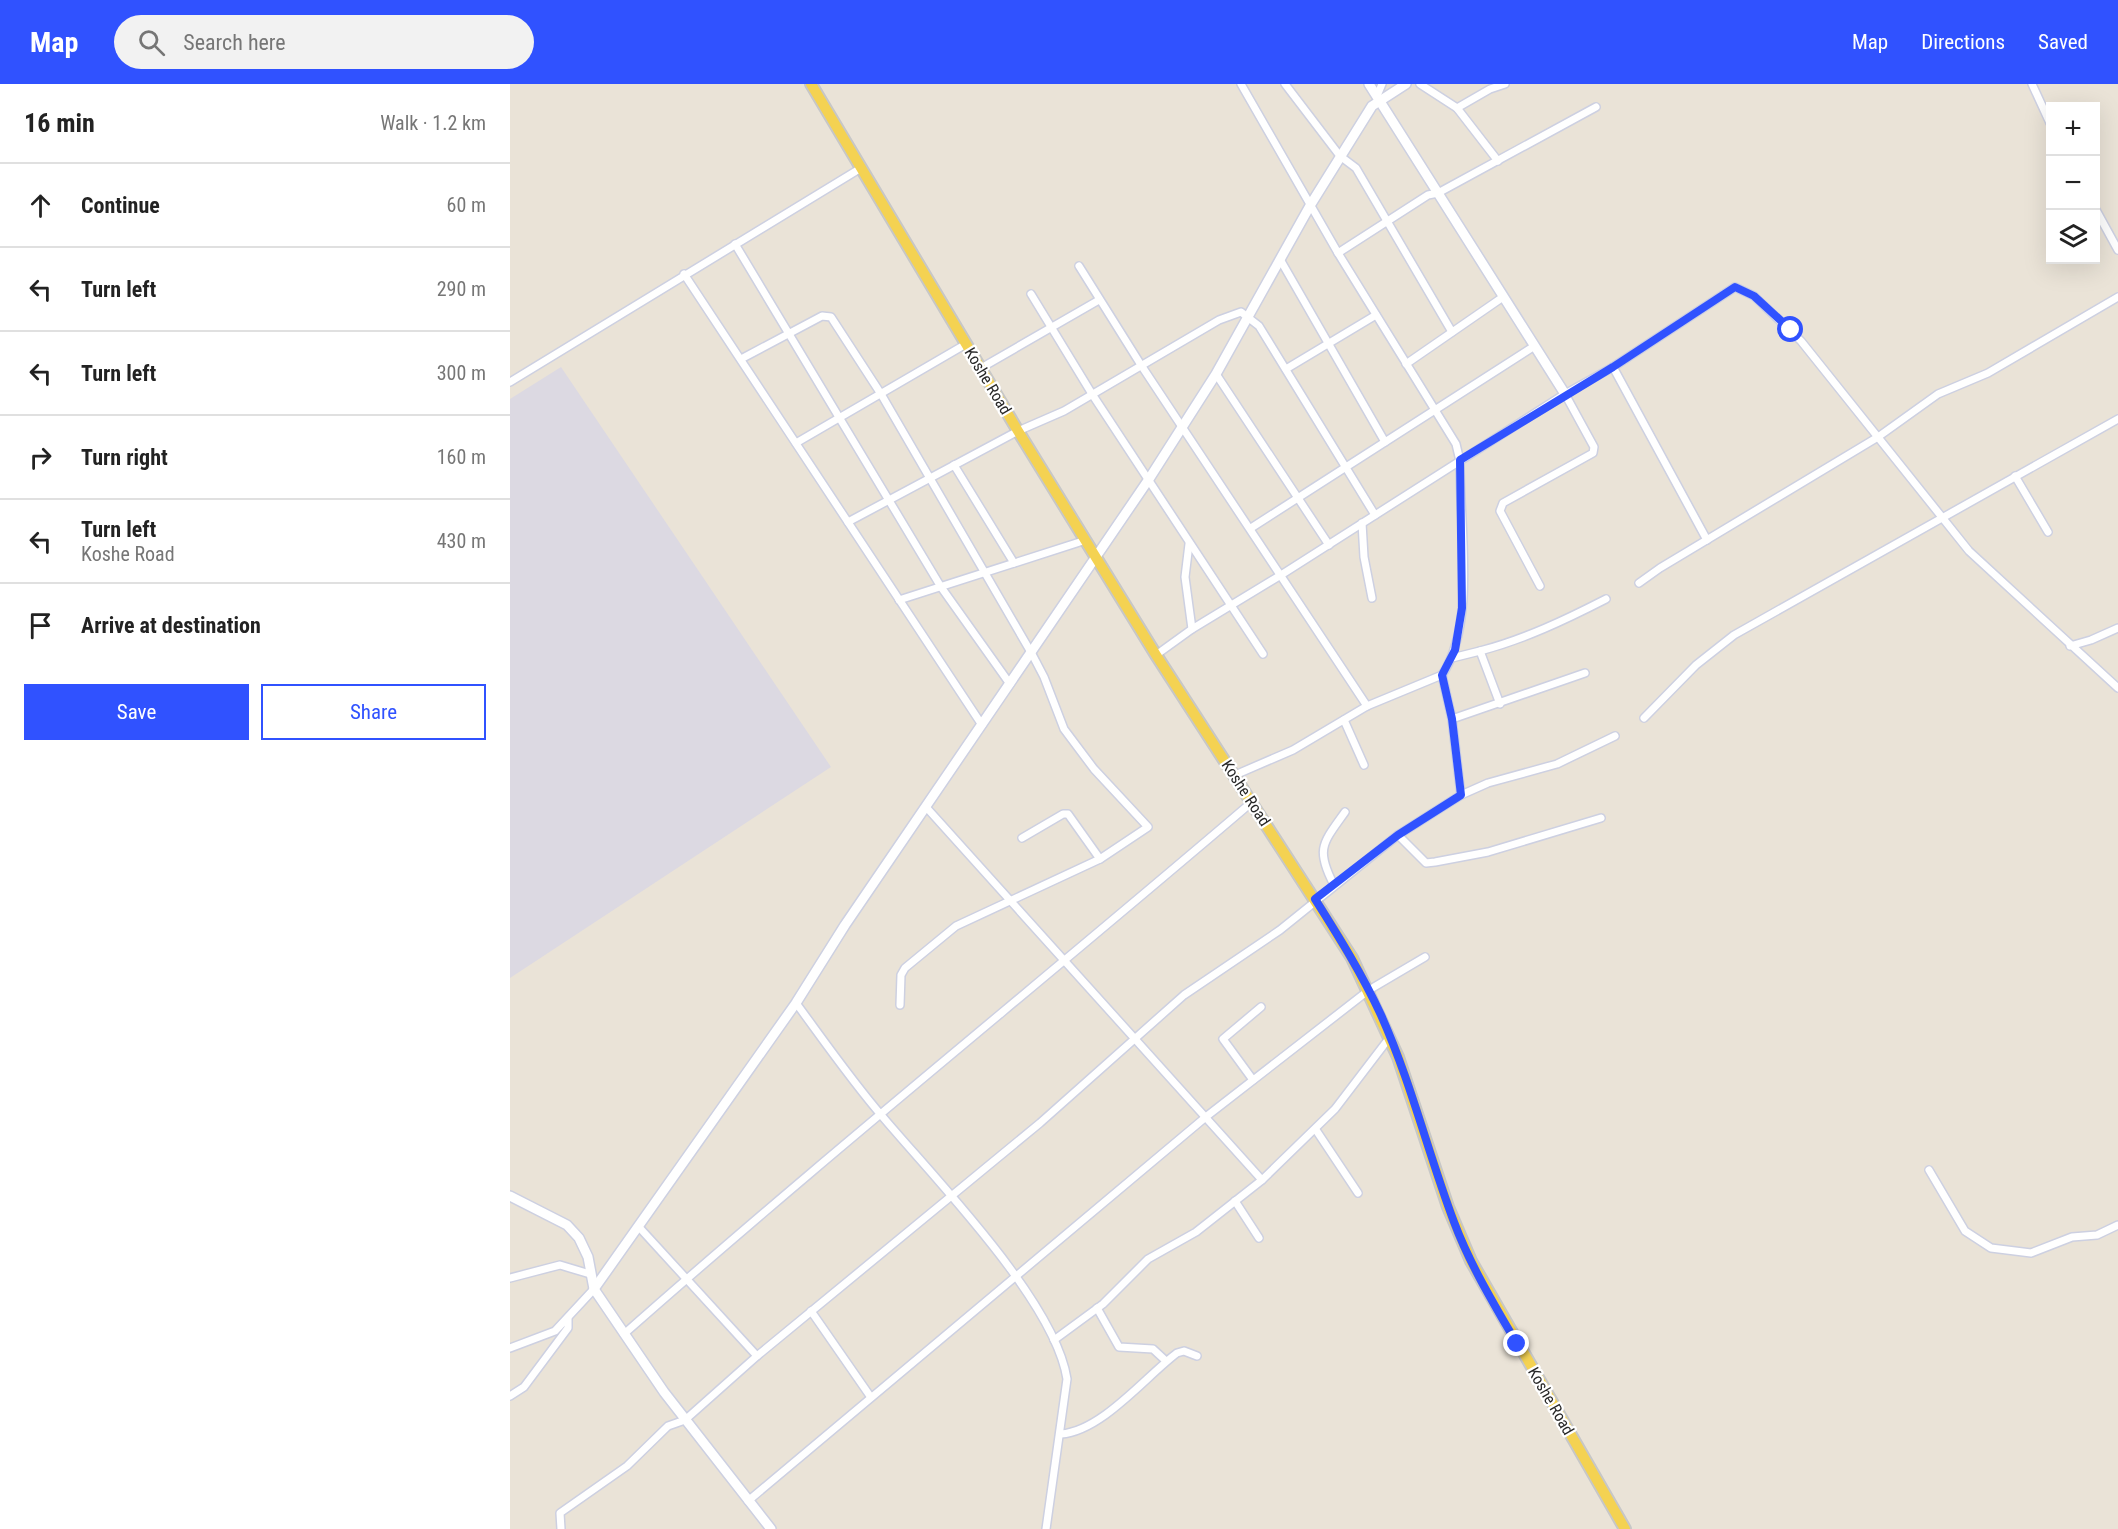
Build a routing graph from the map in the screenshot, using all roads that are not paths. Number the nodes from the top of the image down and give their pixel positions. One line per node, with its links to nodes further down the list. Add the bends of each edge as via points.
1 (811, 84): 16 (main road, Koshe Road)
2 (1241, 84): 18 (street)
3 (1285, 84): 14 (street)
4 (1369, 84): 10 (street)
5 (1382, 84): 10 (street)
6 (1406, 84): 10 (street)
7 (1420, 84): 12 (street)
8 (1505, 84): 12 (street)
9 (2032, 84): 13 (street)
10 (1378, 99): 14 (street); 17 (street)
11 (1596, 107): 15 (street)
12 (1457, 108): 15 (street)
13 (2046, 114)
14 (1340, 156): 18 (street); 20 (street, via 1356,168)
15 (1498, 160): 17 (street)
16 (861, 168): 21 (street); 37 (main road, Koshe Road)
17 (1438, 193): 20 (street, via 1428,195); 28 (street)
18 (1311, 204): 23 (street); 24 (street)
19 (2100, 217): 22 (street)
20 (1388, 221): 23 (street); 34 (street)
21 (735, 244): 26 (street); 35 (street)
22 (2118, 250)
23 (1338, 253): 31 (street)
24 (1281, 261): 32 (street); 36 (street)
25 (1079, 266): 30 (street)
26 (684, 274): 39 (street); 46 (street)
27 (1031, 294): 33 (street)
28 (1503, 297): 34 (street); 38 (street)
29 (2118, 297): 55 (street, via 1988,373 1938,394)
30 (1100, 300): 33 (street); 41 (street)
31 (1376, 315): 36 (street); 40 (street)
32 (1249, 316): 41 (street, via 1241,312 1219,320); 44 (street); 45 (street)
33 (1052, 329): 43 (street); 48 (street)
34 (1452, 332): 40 (street)
35 (787, 334): 39 (street); 47 (street, via 822,316 831,318); 51 (street)
36 (1329, 343): 44 (street); 56 (street)
37 (966, 344): 43 (main road, Koshe Road); 47 (street)
38 (1533, 347): 49 (street); 50 (street)
39 (741, 359): 57 (street)
40 (1406, 364): 50 (street)
41 (1141, 365): 48 (street); 53 (street)
42 (1613, 367): 49 (street); 55 (street, via 1735,287 1754,296 1801,341); 73 (street)
43 (981, 368): 54 (main road, Koshe Road)
44 (1286, 369): 60 (street)
45 (1216, 374): 53 (street); 64 (street)
46 (510, 382)
47 (881, 394): 51 (street); 62 (street)
48 (1092, 394): 54 (street); 63 (street)
49 (1565, 394): 58 (street); 81 (street, via 1594,447 1593,453 1503,503 1500,511)
50 (1435, 410): 56 (street); 58 (street, via 1456,444)
51 (839, 418): 57 (street); 65 (street)
52 (2118, 419): 61 (street)
53 (1183, 427): 63 (street); 70 (street)
54 (1018, 431): 59 (street); 72 (main road, Koshe Road)
55 (1878, 437): 67 (street); 73 (street)
56 (1385, 442): 60 (street)
57 (796, 443): 68 (street)
58 (1460, 460): 66 (street); 94 (street, via 1462,596)
59 (954, 465): 62 (street); 77 (street)
60 (1344, 467): 64 (street); 66 (street)
61 (2015, 476): 67 (street); 71 (street)
62 (929, 478): 65 (street); 78 (street)
63 (1149, 479): 74 (street); 76 (street)
64 (1296, 497): 70 (street); 75 (street)
65 (889, 498): 68 (street); 82 (street)
66 (1375, 515): 69 (street)
67 (1942, 516): 89 (street, via 1969,551); 101 (street, via 1720,644)
68 (848, 522): 85 (street)
69 (1362, 523): 75 (street); 83 (street)
70 (1251, 528): 79 (street)
71 (2048, 532)
72 (1086, 540): 76 (main road, Koshe Road); 77 (street)
73 (1707, 540): 80 (street)
74 (1189, 544): 86 (street); 88 (street, via 1185,577)
75 (1329, 545): 79 (street)
76 (1095, 556): 91 (street); 93 (main road, Koshe Road)
77 (1014, 563): 78 (street)
78 (983, 572): 82 (street); 91 (street)
79 (1281, 575): 86 (street); 100 (street)
80 (1639, 583)
81 (1540, 586)
82 (941, 588): 85 (street); 97 (street)
83 (1372, 598)
84 (1606, 599): 90 (street, via 1549,627)
85 (900, 600): 104 (street)
86 (1231, 606): 88 (street); 92 (street)
87 (2118, 628): 89 (street)
88 (1192, 629): 93 (street)
89 (2070, 646): 98 (street)
90 (1480, 651): 94 (street); 99 (street)
91 (1032, 654): 97 (street); 115 (street, via 1064,729 1094,769 1148,827)
92 (1263, 654)
93 (1156, 655): 107 (main road, Koshe Road)
94 (1452, 658): 96 (street)
95 (1585, 673): 99 (street)
96 (1442, 675): 100 (street); 102 (street)
97 (1010, 684): 104 (street)
98 (2118, 688)
99 (1500, 704): 102 (street)
100 (1367, 706): 103 (street)
101 (1644, 718)
102 (1452, 719): 108 (street)
103 (1344, 720): 106 (street); 107 (street, via 1293,750)
104 (982, 725): 110 (street)
105 (1615, 735): 108 (street, via 1557,764 1488,783)
106 (1364, 765)
107 (1235, 775): 109 (main road, Koshe Road)
108 (1461, 795): 113 (street)
109 (1252, 802): 117 (main road, Koshe Road); 120 (street)
110 (926, 807): 118 (street); 122 (street)
111 (1345, 812): 116 (street, via 1329,835 1322,856)
112 (1601, 818): 113 (street, via 1488,852 1426,863)
113 (1398, 835): 116 (street)
114 (1022, 838): 115 (street, via 1068,814)
115 (1100, 859): 118 (street)
116 (1334, 885): 117 (street)
117 (1315, 899): 121 (main road, Koshe Road); 126 (street, via 1280,930 1184,995)
118 (1011, 900): 120 (street); 123 (street, via 944,934 905,968 901,975)
119 (1425, 957): 121 (street)
120 (1065, 962): 126 (street); 128 (street)
121 (1369, 990): 125 (main road, Koshe Road); 127 (street)
122 (796, 1003): 128 (street); 137 (street)
123 (900, 1005)
124 (1261, 1007): 127 (street, via 1222,1039)
125 (1390, 1037): 130 (street); 162 (main road, Koshe Road, via 1471,1261)
126 (1136, 1039): 129 (street); 135 (street)
127 (1253, 1080): 129 (street)
128 (880, 1114): 135 (street); 143 (street)
129 (1207, 1116): 132 (street); 141 (street)
130 (1316, 1130): 132 (street); 133 (street)
131 (1929, 1170): 138 (street, via 1965,1231 1991,1248 2031,1253 2072,1236 2097,1235)
132 (1262, 1180): 136 (street)
133 (1358, 1193)
134 (510, 1196): 140 (street, via 574,1232 585,1248)
135 (952, 1197): 141 (street); 146 (street)
136 (1234, 1201): 139 (street); 145 (street, via 1196,1232 1148,1259)
137 (638, 1226): 143 (street); 144 (street)
138 (2118, 1226)
139 (1259, 1238)
140 (590, 1274): 142 (street, via 560,1265); 144 (street)
141 (1015, 1277): 149 (street); 155 (street)
142 (510, 1278)
143 (685, 1280): 148 (street); 151 (street)
144 (594, 1289): 147 (street); 148 (street)
145 (1097, 1308): 149 (street); 153 (street, via 1119,1347 1153,1349)
146 (811, 1311): 151 (street); 155 (street)
147 (568, 1319): 150 (street, via 549,1335); 154 (street, via 568,1328 524,1387)
148 (624, 1334): 156 (street)
149 (1054, 1340): 157 (street, via 1066,1379)
150 (510, 1348)
151 (757, 1356): 156 (street)
152 (1197, 1356): 153 (street, via 1180,1352)
153 (1166, 1361): 157 (street, via 1117,1405 1078,1429)
154 (510, 1396)
155 (870, 1396): 158 (street)
156 (685, 1420): 158 (street); 159 (street, via 668,1426 627,1466 560,1513)
157 (1061, 1434): 161 (street)
158 (748, 1501): 160 (street)
159 (561, 1529)
160 (771, 1529)
161 (1046, 1529)
162 (1625, 1529)

